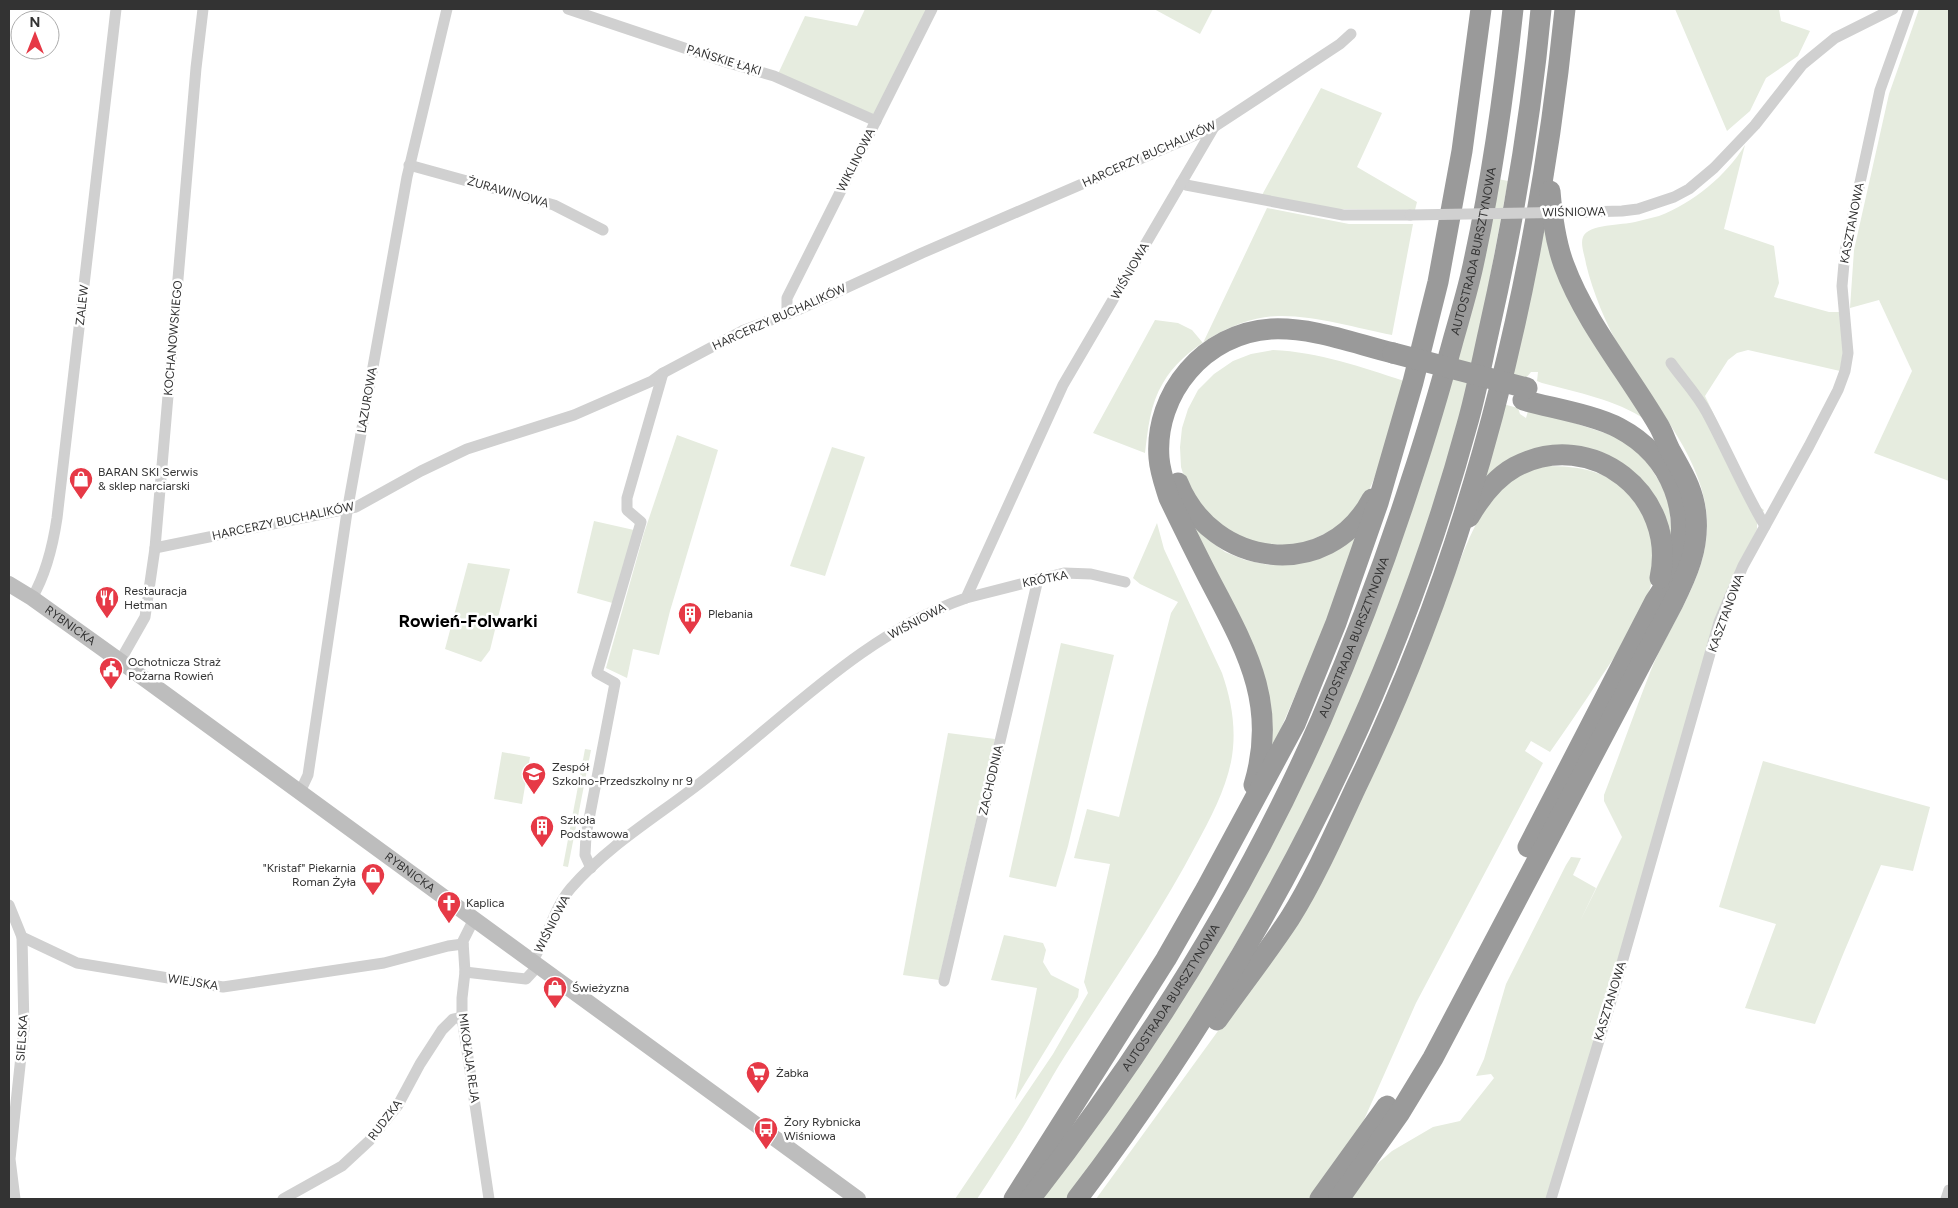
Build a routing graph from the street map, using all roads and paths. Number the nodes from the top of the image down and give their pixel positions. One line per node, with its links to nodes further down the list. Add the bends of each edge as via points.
1 (116, 9): 34 (street, ZALEW, via 57,518 53,546)
2 (203, 9): 30 (street, KOCHANOWSKIEGO)
3 (447, 9): 17 (street, LAZUROWA)
4 (568, 9): 12 (street, PAŃSKIE ŁĄKI)
5 (932, 9): 14 (street, WIKLINOWA)
6 (1482, 9): 26 (highway, via 1462,150 1438,282)
7 (1512, 9): 56 (highway, AUTOSTRADA BURSZTYNOWA, via 1489,188 1474,264 1429,427 1359,629 1291,783 1220,918 1134,1057)
8 (1541, 9): 49 (highway, via 1531,104 1504,263 1468,423 1401,623 1358,727 1296,857 1202,1020)
9 (1565, 9): 16 (highway)
10 (1893, 9): 18 (street, WIŚNIOWA, bridge, via 1835,38 1802,65 1755,124 1714,168 1689,189 1638,209 1614,212 1343,215)
11 (1909, 9): 28 (street, KASZTANOWA, via 1880,90 1845,252 1842,286 1848,353 1844,371 1838,390)
12 (604, 15): 14 (street, PAŃSKIE ŁĄKI, via 729,63 774,76)
13 (1351, 34): 15 (street, HARCERZY BUCHALIKÓW)
14 (876, 121): 20 (street, WIKLINOWA, via 787,298)
15 (1214, 127): 18 (street, WIŚNIOWA); 20 (street, HARCERZY BUCHALIKÓW)
16 (1548, 150): 25 (highway, via 1552,218 1564,266 1579,298 1660,427); 29 (highway, via 1507,359)
17 (409, 165): 19 (street, ŻURAWINOWA, via 554,205); 27 (street, LAZUROWA)
18 (1181, 183): 35 (street, WIŚNIOWA, via 1063,385)
19 (603, 230)
20 (787, 314): 23 (street, HARCERZY BUCHALIKÓW, via 742,331)
21 (1392, 359): 24 (highway, bridge); 26 (highway, via 1286,342 1248,346 1210,367 1195,382 1176,416 1172,439 1175,477 1193,512 1224,540 1245,550 1265,554 1289,555 1310,550 1346,532 1370,503); 39 (highway, via 1321,334 1292,329 1248,333 1228,339 1202,356 1172,392 1164,414 1159,458 1167,492 1236,630 1256,679 1263,721 1262,745)
22 (1671, 363): 28 (street, via 1706,412)
23 (663, 373): 27 (street, HARCERZY BUCHALIKÓW, via 652,381 574,415 467,449); 40 (street, via 626,498 627,510 641,522 597,673 615,682 586,836 585,855)
24 (1525, 394): 25 (highway, via 1604,409 1652,434); 36 (highway, via 1618,427 1646,446 1666,471 1680,504 1682,536 1672,572)
25 (1670, 450): 59 (highway, via 1690,485 1696,517 1693,555 1685,578 1433,1058 1399,1114)
26 (1388, 468): 39 (highway, via 1336,623 1295,724)
27 (348, 510): 30 (street, HARCERZY BUCHALIKÓW); 38 (street, LAZUROWA, via 308,776)
28 (1764, 526): 60 (street, KASZTANOWA, via 1720,622)
29 (1457, 537): 36 (highway, via 1483,495 1496,480 1515,467 1558,455 1592,459 1610,466 1634,484 1653,511 1664,558); 49 (highway, via 1428,619 1375,747 1326,851 1290,917 1175,1078)
30 (155, 548): 37 (street, KOCHANOWSKIEGO, via 145,617)
31 (1038, 578): 32 (street, KRÓTKA, via 1064,573 1091,574); 35 (street, KRÓTKA); 47 (street, ZACHODNIA)
32 (1125, 582)
33 (9, 584): 34 (street, RYBNICKA)
34 (32, 598): 37 (street, RYBNICKA)
35 (966, 598): 40 (street, WIŚNIOWA, via 942,606 899,628 858,656)
36 (1655, 601): 58 (highway, via 1419,1053 1386,1108)
37 (120, 661): 38 (street, RYBNICKA)
38 (300, 792): 42 (street, RYBNICKA)
39 (1243, 821): 55 (highway, via 1166,959)
40 (591, 868): 45 (street, WIŚNIOWA, via 562,899)
41 (9, 904): 43 (street)
42 (474, 919): 44 (street, MIKOŁAJA REJA); 45 (street, RYBNICKA)
43 (22, 937): 44 (street, WIEJSKA, via 78,963 223,987 384,963); 51 (street, SIELSKA, via 24,1028 10,1159)
44 (463, 944): 46 (street, MIKOŁAJA REJA)
45 (535, 964): 46 (street, via 526,979); 54 (street, RYBNICKA)
46 (466, 972): 48 (street, MIKOŁAJA REJA)
47 (944, 981)
48 (462, 1018): 52 (street, RUDZKA, via 451,1020 442,1030 398,1105 369,1141 342,1166); 53 (street, MIKOŁAJA REJA)
49 (1130, 1128): 57 (highway)
50 (1949, 1190): 61 (street)
51 (15, 1199)
52 (283, 1199)
53 (489, 1199)
54 (858, 1199)
55 (1014, 1199)
56 (1030, 1199)
57 (1077, 1199)
58 (1320, 1199)
59 (1339, 1199)
60 (1551, 1199)
61 (1946, 1199)

